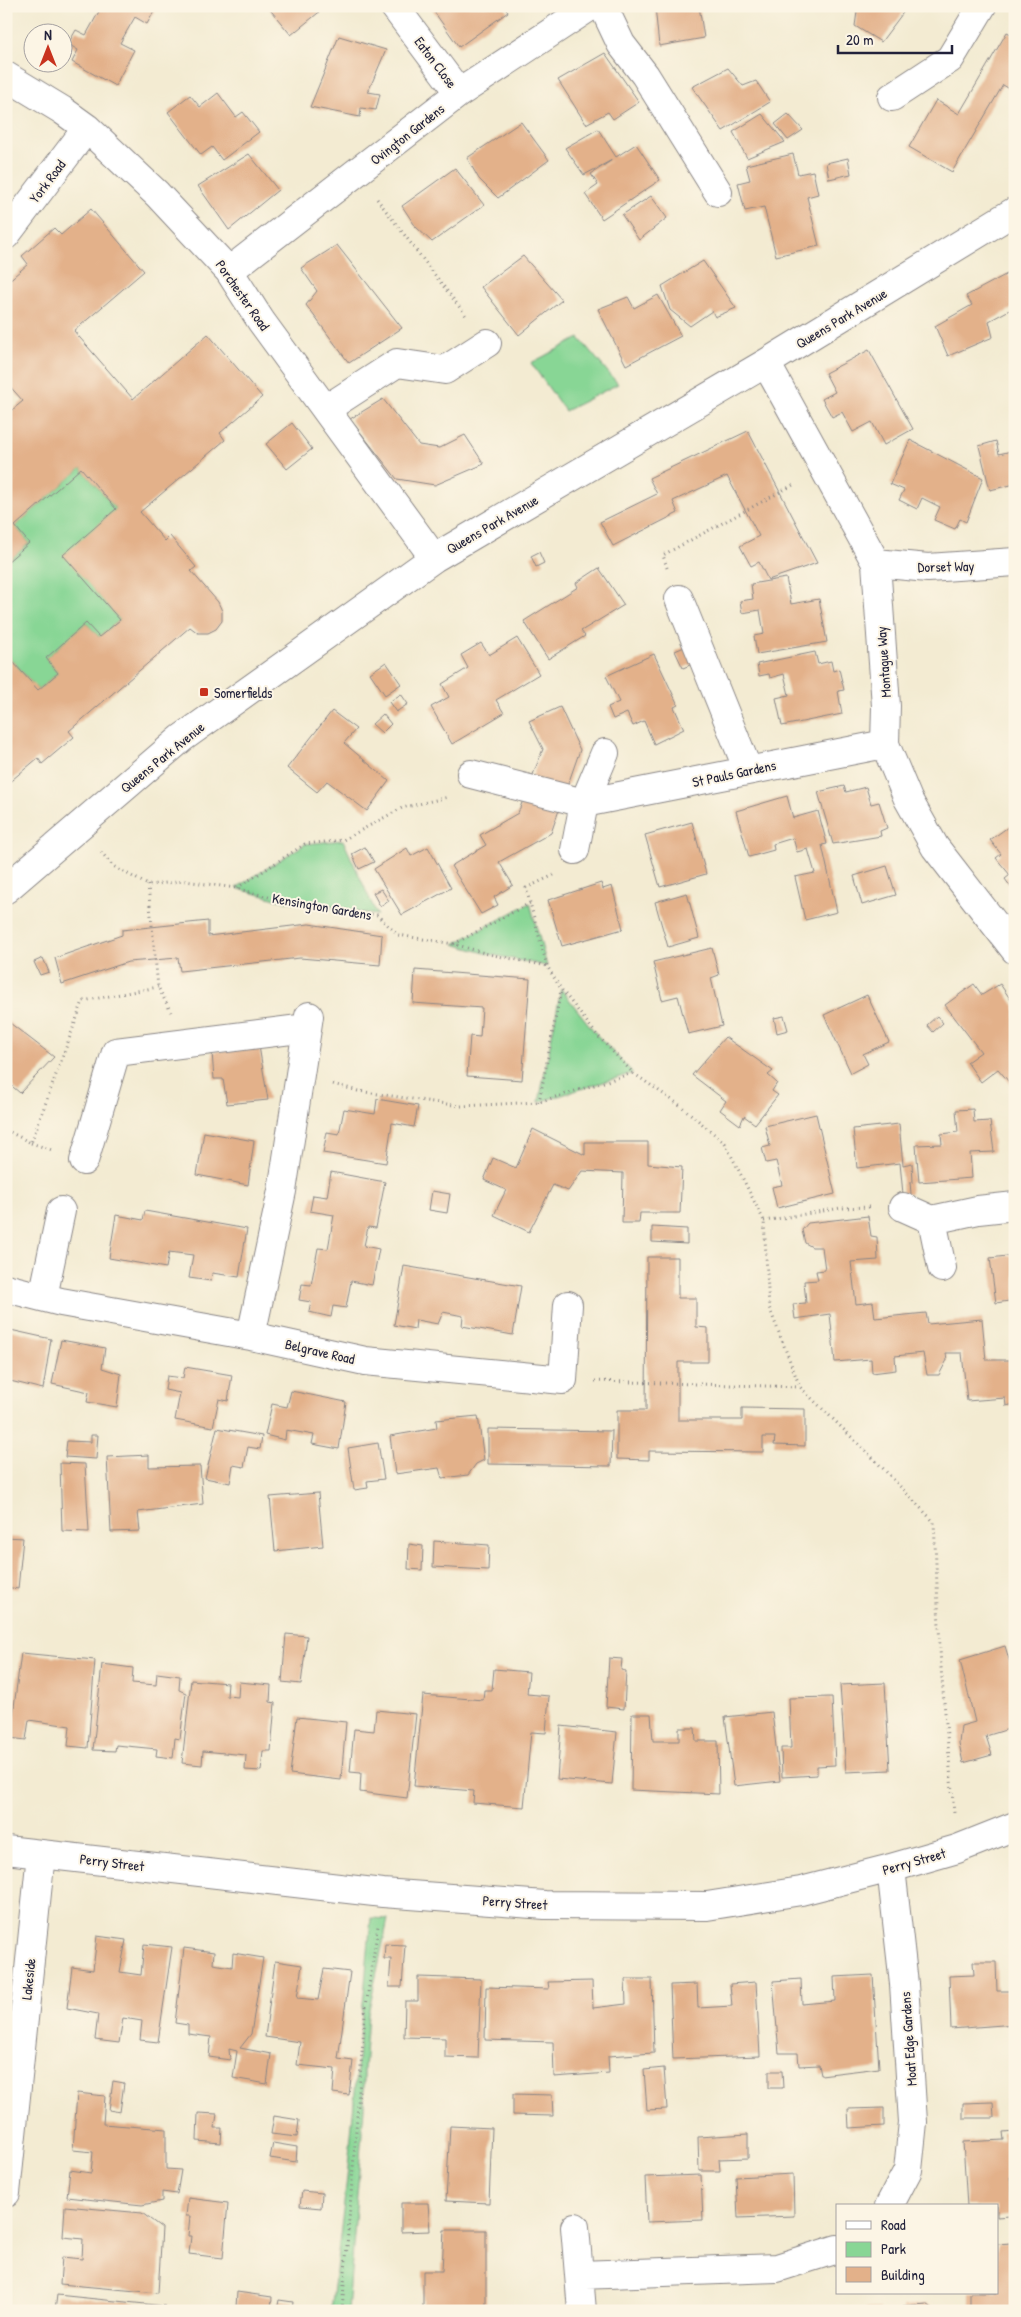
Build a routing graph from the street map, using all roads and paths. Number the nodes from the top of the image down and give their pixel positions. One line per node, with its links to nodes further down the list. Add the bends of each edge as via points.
1 (394, 6): 6 (street, Eaton Close)
2 (590, 6): 6 (street, Ovington Gardens)
3 (603, 6): 10 (street, via 621,44 645,75)
4 (982, 6): 7 (street, via 950,59)
5 (6, 76): 8 (street, Porchester Road)
6 (459, 93): 9 (street, Ovington Gardens)
7 (892, 97)
8 (87, 128): 12 (street, York Road); 13 (street, Porchester Road, via 157,194)
9 (357, 172): 13 (street, Ovington Gardens); 14 (path)
10 (718, 192)
11 (1015, 211): 15 (street, Queens Park Avenue)
12 (6, 235)
13 (229, 271): 16 (street, Porchester Road)
14 (487, 343): 16 (street, via 445,370 397,363)
15 (766, 363): 17 (street, Montague Way); 18 (street, Queens Park Avenue)
16 (326, 410): 18 (street, Porchester Road)
17 (824, 468): 20 (street, Montague Way); 21 (path, via 663,555)
18 (434, 558): 27 (street, Queens Park Avenue, via 182,738)
19 (1015, 562): 20 (street, Dorset Way, via 928,568)
20 (876, 563): 22 (street, Montague Way, via 886,706)
21 (679, 599): 24 (street)
22 (885, 744): 24 (street, St Pauls Gardens); 34 (street, Montague Way, via 908,799 935,847)
23 (605, 753): 26 (street)
24 (748, 770): 26 (street, St Pauls Gardens)
25 (471, 774): 26 (street); 30 (path, via 446,798 402,808 343,840 304,844)
26 (584, 802): 28 (street)
27 (80, 825): 29 (path, via 113,866); 31 (street, Queens Park Avenue)
28 (575, 850): 32 (path, via 574,866 526,888)
29 (148, 885): 30 (path, Kensington Gardens, via 185,881); 36 (path)
30 (236, 888): 33 (path, Kensington Gardens, via 279,900 377,915 398,935)
31 (6, 889)
32 (530, 903): 33 (path); 35 (path)
33 (454, 944): 35 (path, Kensington Gardens)
34 (1015, 950)
35 (547, 966): 37 (path)
36 (158, 987): 38 (path); 42 (path, via 83,1001 31,1143)
37 (561, 989): 39 (path, via 597,1035); 41 (path)
38 (187, 1042): 40 (street, via 308,1022); 43 (street, via 116,1052)
39 (633, 1073): 41 (path); 48 (path, via 682,1106 725,1143)
40 (300, 1076): 41 (path, via 358,1091 460,1106); 53 (street, via 282,1191)
41 (538, 1102)
42 (6, 1130)
43 (84, 1161)
44 (1015, 1206): 47 (street)
45 (903, 1207): 47 (street); 48 (path, via 841,1208)
46 (61, 1211): 51 (street)
47 (932, 1220): 49 (street)
48 (764, 1221): 55 (path, via 769,1307)
49 (942, 1268)
50 (6, 1288): 51 (street, Belgrave Road)
51 (43, 1297): 53 (street, Belgrave Road)
52 (568, 1305): 54 (street)
53 (251, 1336): 54 (street, Belgrave Road, via 365,1361)
54 (563, 1380): 55 (path)
55 (800, 1387): 57 (path, via 934,1522 941,1668)
56 (1015, 1826): 57 (street, Perry Street)
57 (957, 1849): 60 (street, Perry Street)
58 (6, 1850): 59 (street, Perry Street)
59 (41, 1854): 61 (street, Perry Street); 62 (street, Lakeside)
60 (891, 1868): 61 (street, Perry Street, via 801,1891 707,1906 545,1905); 63 (street, Moat Edge Gardens, via 914,2122 908,2170)
61 (383, 1894): 67 (path, via 365,2013)
62 (6, 2193)
63 (890, 2204)
64 (575, 2227): 66 (street)
65 (836, 2249): 66 (street, via 777,2268)
66 (579, 2275): 68 (street)
67 (342, 2311)
68 (582, 2311)

